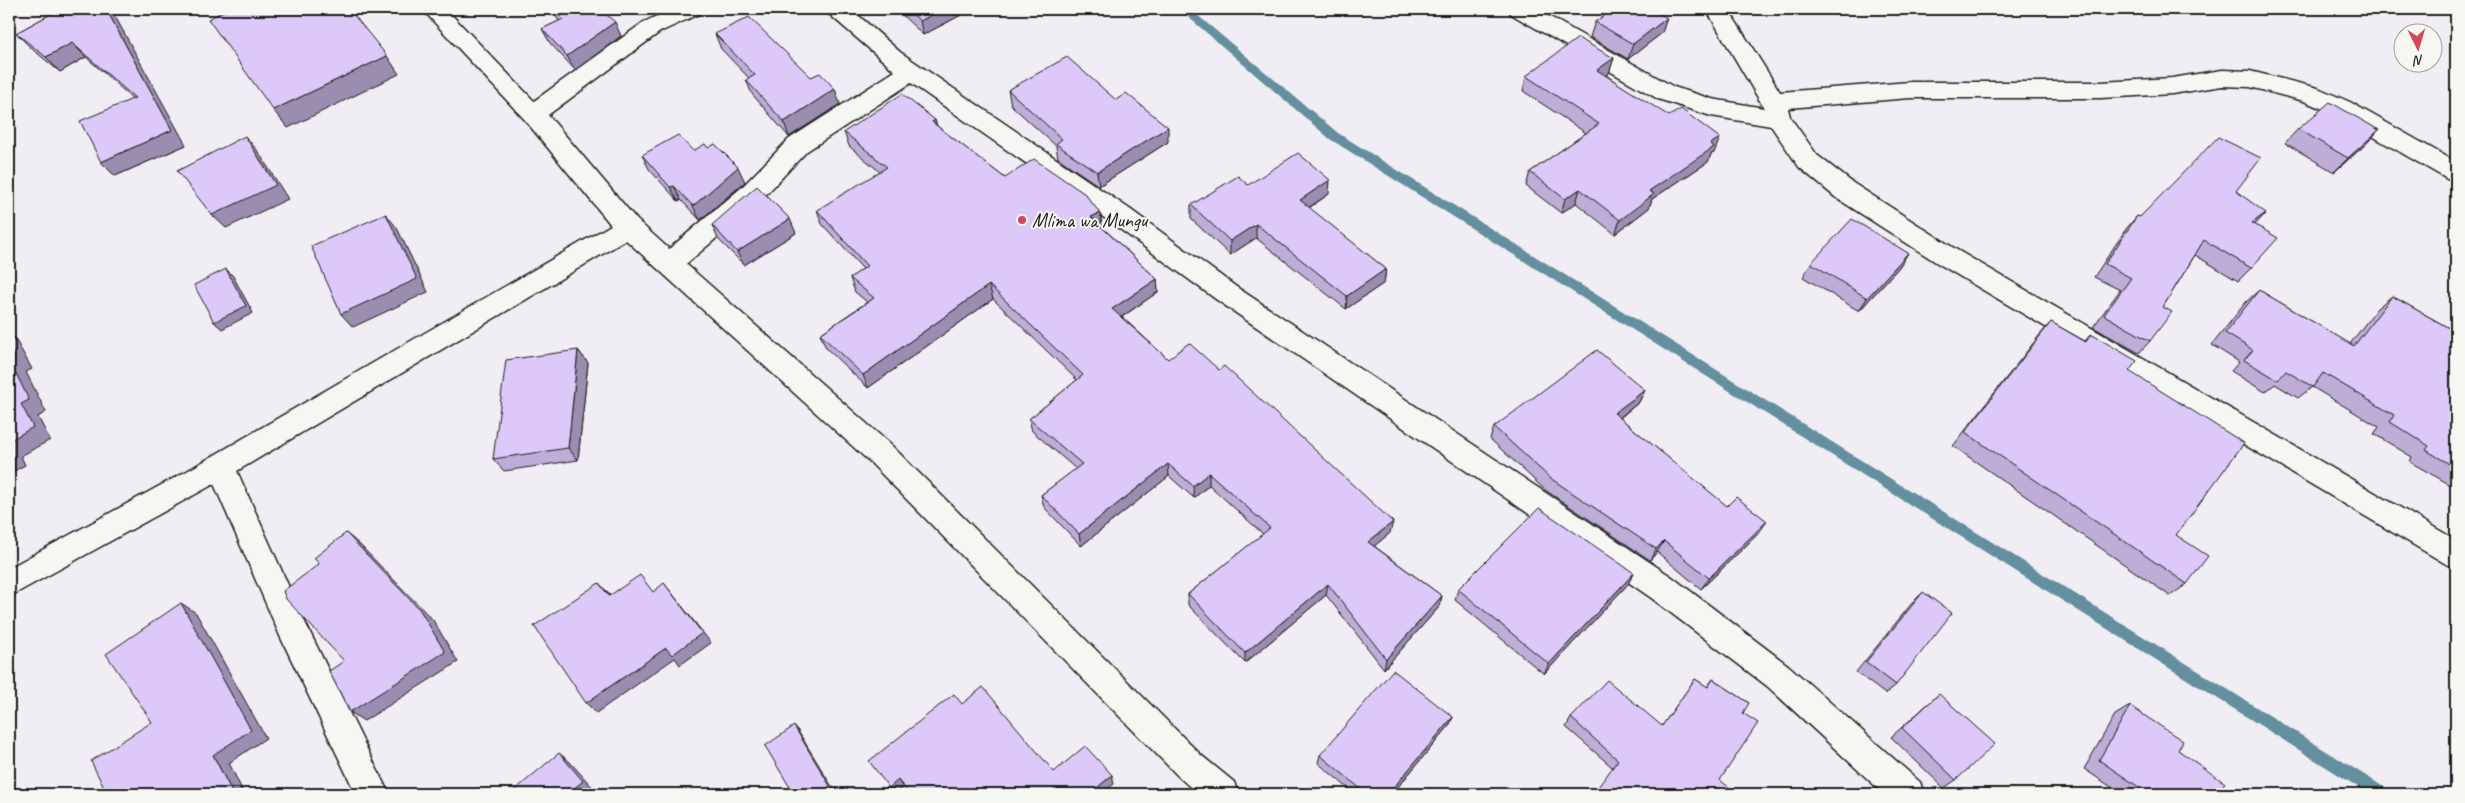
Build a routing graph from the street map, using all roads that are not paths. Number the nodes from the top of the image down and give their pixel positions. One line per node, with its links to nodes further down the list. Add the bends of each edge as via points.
1 (433, 9): 8 (street)
2 (691, 9): 8 (street, via 652,27)
3 (837, 9): 6 (street)
4 (1519, 9): 7 (street, via 1666,93 1711,107)
5 (1717, 9): 7 (street)
6 (911, 72): 11 (street, via 798,145 751,194); 17 (street, via 1226,293 1661,587 1778,676)
7 (1776, 110): 9 (street, via 1910,90 2101,90 2172,86 2222,78 2250,79 2310,94 2342,108); 13 (street, via 1808,161 1852,195 1948,257)
8 (533, 114): 10 (street)
9 (2456, 173)
10 (628, 227): 11 (street); 12 (street)
11 (669, 264): 16 (street, via 881,454 1190,766)
12 (220, 465): 14 (street); 15 (street, via 291,626)
13 (2456, 555)
14 (9, 583)
15 (373, 794)
16 (1222, 794)
17 (1908, 794)

